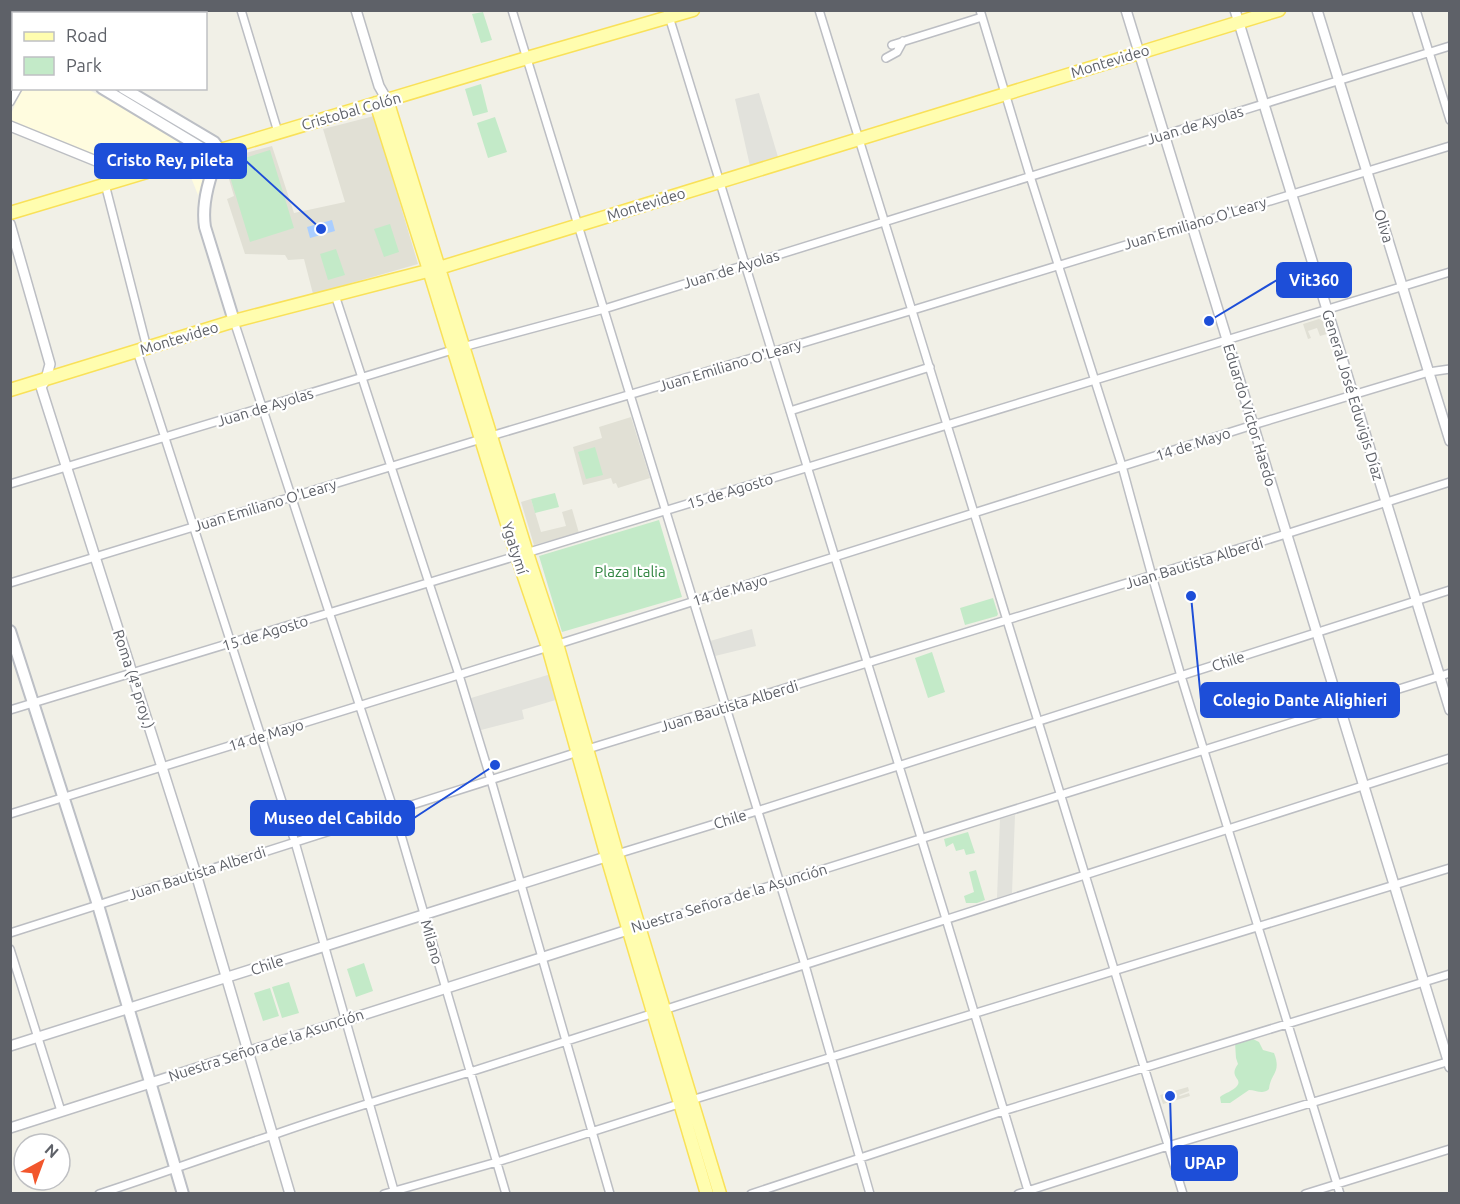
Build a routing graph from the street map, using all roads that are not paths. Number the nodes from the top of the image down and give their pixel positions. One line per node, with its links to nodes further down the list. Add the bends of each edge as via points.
1 (241, 10): 29 (street)
2 (356, 10): 25 (street, Ygatymí)
3 (512, 10): 19 (street)
4 (693, 10): 11 (main road, Cristobal Colón)
5 (819, 10): 31 (street)
6 (1126, 10): 17 (street, Eduardo Victor Haedo)
7 (1235, 10): 13 (street, General José Eduvigis Díaz)
8 (1279, 10): 13 (main road, Montevideo)
9 (1317, 10): 21 (street, Oliva)
10 (1416, 10): 18 (street)
11 (668, 14): 19 (main road, Cristobal Colón); 38 (street)
12 (981, 14): 14 (street); 24 (street)
13 (1239, 23): 17 (main road, Montevideo); 26 (street, General José Eduvigis Díaz)
14 (903, 41): 15 (street); 20 (street, via 897,52)
15 (892, 45)
16 (1449, 46): 18 (street, Juan de Ayolas)
17 (1139, 52): 24 (main road, Montevideo); 30 (street, Eduardo Victor Haedo)
18 (1429, 53): 21 (street, Juan de Ayolas); 27 (street)
19 (527, 58): 25 (main road, Cristobal Colón); 45 (street)
20 (886, 58)
21 (1338, 81): 26 (street, Juan de Ayolas); 35 (street, Oliva)
22 (106, 90): 33 (main road)
23 (126, 90): 33 (main road, via 214,142)
24 (1006, 93): 31 (main road, Montevideo); 37 (street)
25 (381, 102): 29 (main road, Cristobal Colón); 48 (main road, Ygatymí)
26 (1263, 104): 30 (street, Juan de Ayolas); 40 (street, General José Eduvigis Díaz)
27 (1449, 120)
28 (10, 126): 34 (street)
29 (278, 132): 33 (main road, Cristobal Colón)
30 (1164, 135): 37 (street, Juan de Ayolas); 44 (street, Eduardo Victor Haedo)
31 (859, 139): 38 (main road, Montevideo); 42 (street)
32 (1449, 146): 35 (street, Juan Emiliano O'Leary)
33 (215, 151): 36 (main road, Cristobal Colón); 55 (main road, via 203,213)
34 (103, 165): 36 (street); 39 (street)
35 (1368, 171): 40 (street, Juan Emiliano O'Leary); 50 (street, Oliva)
36 (134, 176): 39 (main road, Cristobal Colón)
37 (1030, 176): 42 (street, Juan de Ayolas); 47 (street)
38 (719, 182): 45 (main road, Montevideo); 46 (street)
39 (105, 184): 41 (main road, Cristobal Colón); 58 (street)
40 (1291, 195): 44 (street, Juan Emiliano O'Leary); 53 (street, General José Eduvigis Díaz)
41 (10, 213)
42 (885, 221): 46 (street, Juan de Ayolas); 54 (street)
43 (10, 224): 64 (street, Roma (4ª proy.), via 50,364)
44 (1192, 224): 47 (street, Juan Emiliano O'Leary); 56 (street, Eduardo Victor Haedo)
45 (578, 225): 48 (main road, Montevideo); 52 (street)
46 (745, 265): 52 (street, Juan de Ayolas); 59 (street)
47 (1059, 265): 54 (street, Juan Emiliano O'Leary); 65 (street)
48 (434, 269): 51 (main road, Montevideo); 57 (main road, Ygatymí)
49 (1449, 272): 50 (street, 15 de Agosto)
50 (1402, 286): 53 (street, 15 de Agosto); 62 (street, Oliva)
51 (335, 295): 55 (main road, Montevideo); 63 (street)
52 (604, 309): 57 (street, Juan de Ayolas); 67 (street)
53 (1327, 309): 56 (street, 15 de Agosto); 68 (street, General José Eduvigis Díaz)
54 (913, 310): 59 (street, Juan Emiliano O'Leary); 60 (street)
55 (234, 321): 58 (main road, Montevideo); 69 (street, Milano)
56 (1227, 340): 65 (street, 15 de Agosto); 72 (street, Eduardo Victor Haedo)
57 (458, 348): 63 (street, Juan de Ayolas); 74 (main road, Ygatymí)
58 (142, 349): 64 (main road, Montevideo); 73 (street)
59 (772, 352): 67 (street, Juan Emiliano O'Leary); 70 (street)
60 (930, 367): 70 (street); 71 (street)
61 (1449, 369): 62 (street, 14 de Mayo)
62 (1429, 372): 68 (street, 14 de Mayo); 75 (street, Oliva)
63 (362, 377): 69 (street, Juan de Ayolas); 76 (street)
64 (46, 379): 66 (main road, Montevideo); 78 (street, Roma (4ª proy.), via 41,387)
65 (1095, 380): 71 (street, 15 de Agosto); 77 (street)
66 (10, 390)
67 (630, 394): 74 (street, Juan Emiliano O'Leary); 84 (street)
68 (1353, 395): 72 (street, 14 de Mayo); 83 (street, General José Eduvigis Díaz)
69 (262, 408): 73 (street, Juan de Ayolas); 82 (street, Milano)
70 (790, 411): 79 (street)
71 (947, 425): 79 (street, 15 de Agosto); 85 (street)
72 (1253, 425): 77 (street, 14 de Mayo); 87 (street, Eduardo Victor Haedo)
73 (165, 437): 78 (street, Juan de Ayolas); 86 (street)
74 (486, 437): 76 (street, Juan Emiliano O'Leary); 88 (main road, Ygatymí)
75 (1449, 441)
76 (391, 466): 82 (street, Juan Emiliano O'Leary); 93 (street)
77 (1122, 466): 85 (street, 14 de Mayo); 91 (street)
78 (67, 467): 81 (street, Juan de Ayolas); 89 (street, Roma (4ª proy.))
79 (807, 468): 84 (street, 15 de Agosto); 90 (street)
80 (1449, 482): 83 (street, Juan Bautista Alberdi)
81 (10, 484)
82 (292, 497): 86 (street, Juan Emiliano O'Leary); 97 (street, Milano)
83 (1386, 503): 87 (street, Juan Bautista Alberdi); 95 (street, General José Eduvigis Díaz)
84 (666, 511): 88 (street, 15 de Agosto); 96 (street)
85 (974, 513): 90 (street, 14 de Mayo); 98 (street)
86 (194, 527): 89 (street, Juan Emiliano O'Leary); 101 (street)
87 (1287, 534): 91 (street, Juan Bautista Alberdi); 100 (street, Eduardo Victor Haedo)
88 (522, 554): 93 (street, 15 de Agosto); 102 (main road, Ygatymí)
89 (95, 557): 92 (street, Juan Emiliano O'Leary); 104 (street, Roma (4ª proy.))
90 (835, 557): 96 (street, 14 de Mayo); 103 (street)
91 (1152, 576): 98 (street, Juan Bautista Alberdi); 107 (street)
92 (10, 583)
93 (429, 583): 97 (street, 15 de Agosto); 106 (street)
94 (1449, 590): 95 (street, Chile)
95 (1416, 600): 100 (street, Chile); 108 (street, General José Eduvigis Díaz)
96 (693, 602): 102 (street, 14 de Mayo); 111 (street)
97 (330, 613): 101 (street, 15 de Agosto); 110 (street, Milano)
98 (1007, 620): 103 (street, Juan Bautista Alberdi); 115 (street)
99 (10, 631): 109 (main road)
100 (1316, 632): 107 (street, Chile); 112 (street, Eduardo Victor Haedo)
101 (231, 643): 104 (street, 15 de Agosto); 116 (street)
102 (553, 646): 106 (street, 14 de Mayo); 118 (main road, Ygatymí)
103 (867, 663): 111 (street, Juan Bautista Alberdi); 120 (street)
104 (132, 673): 109 (street, 15 de Agosto); 121 (street, Roma (4ª proy.))
105 (1449, 673): 108 (street, Nuestra Señora de la Asunción)
106 (459, 675): 110 (street, 14 de Mayo); 122 (street)
107 (1181, 676): 115 (street, Chile); 117 (street)
108 (1439, 676): 112 (street, Nuestra Señora de la Asunción); 114 (street, General José Eduvigis Díaz)
109 (33, 703): 113 (street, 15 de Agosto); 125 (main road)
110 (360, 705): 116 (street, 14 de Mayo); 126 (street, Milano)
111 (726, 707): 118 (street, Juan Bautista Alberdi); 127 (street)
112 (1340, 707): 117 (street, Nuestra Señora de la Asunción); 123 (street, Eduardo Victor Haedo)
113 (10, 710)
114 (1449, 711)
115 (1037, 721): 120 (street, Chile); 124 (street)
116 (261, 736): 121 (street, 14 de Mayo); 131 (street)
117 (1204, 750): 124 (street, Nuestra Señora de la Asunción); 129 (street)
118 (583, 751): 122 (street, Juan Bautista Alberdi); 132 (main road, Ygatymí)
119 (1449, 758): 123 (street)
120 (898, 765): 127 (street, Chile); 130 (street)
121 (162, 767): 125 (street, 14 de Mayo); 134 (street, Roma (4ª proy.))
122 (491, 780): 126 (street, Juan Bautista Alberdi); 137 (street)
123 (1363, 786): 129 (street); 138 (street, Eduardo Victor Haedo)
124 (1059, 795): 130 (street, Nuestra Señora de la Asunción); 135 (street)
125 (63, 797): 128 (street, 14 de Mayo); 139 (main road)
126 (394, 811): 131 (street, Juan Bautista Alberdi); 140 (street, Milano)
127 (758, 811): 132 (street, Chile); 136 (street)
128 (10, 814)
129 (1229, 829): 135 (street); 142 (street)
130 (921, 838): 136 (street, Nuestra Señora de la Asunción); 141 (street)
131 (295, 842): 134 (street, Juan Bautista Alberdi); 145 (street)
132 (612, 855): 137 (street, Chile); 143 (main road, Ygatymí)
133 (1449, 868): 138 (street)
134 (196, 874): 139 (street, Juan Bautista Alberdi); 151 (street, Roma (4ª proy.))
135 (1084, 875): 141 (street); 149 (street)
136 (780, 883): 143 (street, Nuestra Señora de la Asunción); 148 (street)
137 (520, 884): 140 (street, Chile); 147 (street)
138 (1394, 885): 142 (street); 152 (street, Eduardo Victor Haedo)
139 (98, 905): 144 (street, Juan Bautista Alberdi); 154 (main road)
140 (424, 915): 145 (street, Chile); 153 (street, Milano)
141 (946, 919): 148 (street); 156 (street)
142 (1259, 927): 149 (street); 158 (street)
143 (634, 928): 147 (street, Nuestra Señora de la Asunción); 155 (main road, Ygatymí)
144 (10, 933)
145 (325, 946): 151 (street, Chile); 157 (street)
146 (10, 949): 159 (street)
147 (542, 957): 153 (street, Nuestra Señora de la Asunción); 160 (street)
148 (805, 965): 155 (street); 163 (street)
149 (1114, 972): 156 (street); 165 (street)
150 (1449, 974): 152 (street)
151 (227, 977): 154 (street, Chile); 162 (street, Roma (4ª proy.))
152 (1424, 982): 158 (street); 164 (street, Eduardo Victor Haedo)
153 (446, 988): 157 (street, Nuestra Señora de la Asunción); 166 (street, Milano)
154 (129, 1009): 159 (street, Chile); 167 (main road)
155 (659, 1011): 160 (street); 168 (main road, Ygatymí)
156 (974, 1014): 163 (street); 172 (street)
157 (346, 1019): 162 (street, Nuestra Señora de la Asunción); 170 (street)
158 (1288, 1024): 165 (street); 169 (street)
159 (38, 1037): 161 (street, Chile); 171 (street)
160 (566, 1041): 166 (street); 174 (street)
161 (10, 1046)
162 (247, 1051): 167 (street, Nuestra Señora de la Asunción); 175 (street, Roma (4ª proy.))
163 (831, 1058): 168 (street); 178 (street)
164 (1449, 1063): 169 (street)
165 (1144, 1068): 172 (street); 176 (street)
166 (470, 1072): 170 (street); 179 (street, Milano)
167 (150, 1083): 171 (street, Nuestra Señora de la Asunción); 180 (main road)
168 (686, 1102): 174 (street); 190 (main road); 191 (main road)
169 (1312, 1102): 176 (street); 181 (street)
170 (370, 1103): 175 (street); 182 (street)
171 (61, 1111): 173 (street, Nuestra Señora de la Asunción)
172 (1003, 1111): 178 (street); 183 (street)
173 (10, 1128)
174 (591, 1132): 179 (street); 189 (street)
175 (272, 1135): 180 (street); 186 (street, Roma (4ª proy.))
176 (1168, 1146): 183 (street); 195 (street)
177 (1449, 1149): 181 (street)
178 (860, 1158): 192 (street); 193 (street)
179 (497, 1162): 182 (street); 188 (street, Milano)
180 (176, 1169): 184 (street); 185 (main road)
181 (1337, 1184): 196 (street); 197 (street)
182 (395, 1192): 187 (street)
183 (1028, 1192): 194 (street)
184 (99, 1194)
185 (183, 1194)
186 (290, 1194)
187 (384, 1194)
188 (506, 1194)
189 (610, 1194)
190 (707, 1194)
191 (720, 1194)
192 (751, 1194)
193 (870, 1194)
194 (1018, 1194)
195 (1183, 1194)
196 (1305, 1194)
197 (1340, 1194)

